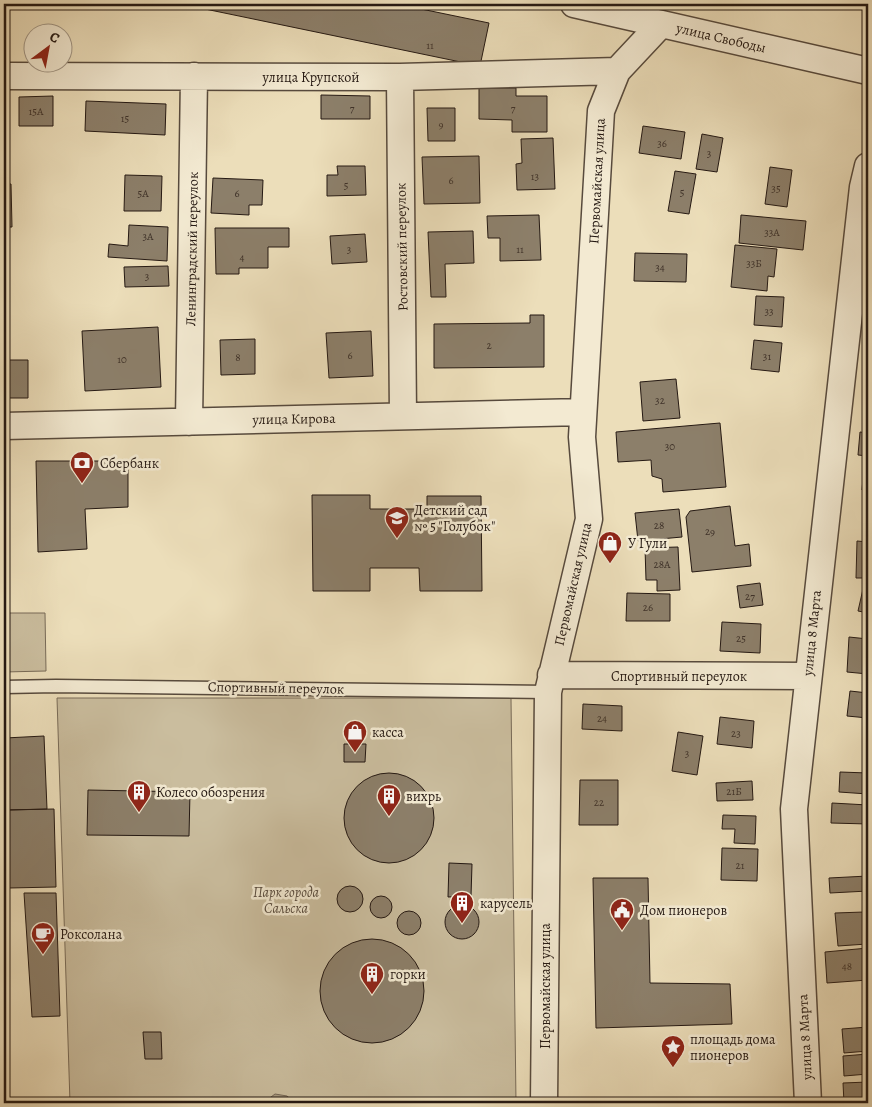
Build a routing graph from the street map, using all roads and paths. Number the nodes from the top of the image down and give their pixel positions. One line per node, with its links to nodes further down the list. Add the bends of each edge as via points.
1 (574, 4): 2 (street, улица Свободы)
2 (661, 24): 3 (street, Первомайская улица); 4 (street, улица Свободы)
3 (617, 71): 7 (street, улица Крупской); 9 (street, Первомайская улица, via 601,111)
4 (868, 71)
5 (4, 76): 6 (street, улица Крупской)
6 (194, 76): 7 (street, улица Крупской); 11 (street, Ленинградский переулок)
7 (400, 77): 10 (street, Ростовский переулок)
8 (866, 180): 13 (street, улица 8 Марта)
9 (583, 412): 10 (street, улица Кирова); 14 (street, Первомайская улица, via 589,519)
10 (403, 416): 11 (street, улица Кирова)
11 (189, 422): 12 (street, улица Кирова)
12 (4, 426)
13 (807, 676): 14 (street, Спортивный переулок); 17 (street, улица 8 Марта, via 794,809)
14 (549, 684): 15 (lane, Спортивный переулок); 16 (street, Первомайская улица)
15 (4, 687)
16 (544, 1103)
17 (808, 1103)

